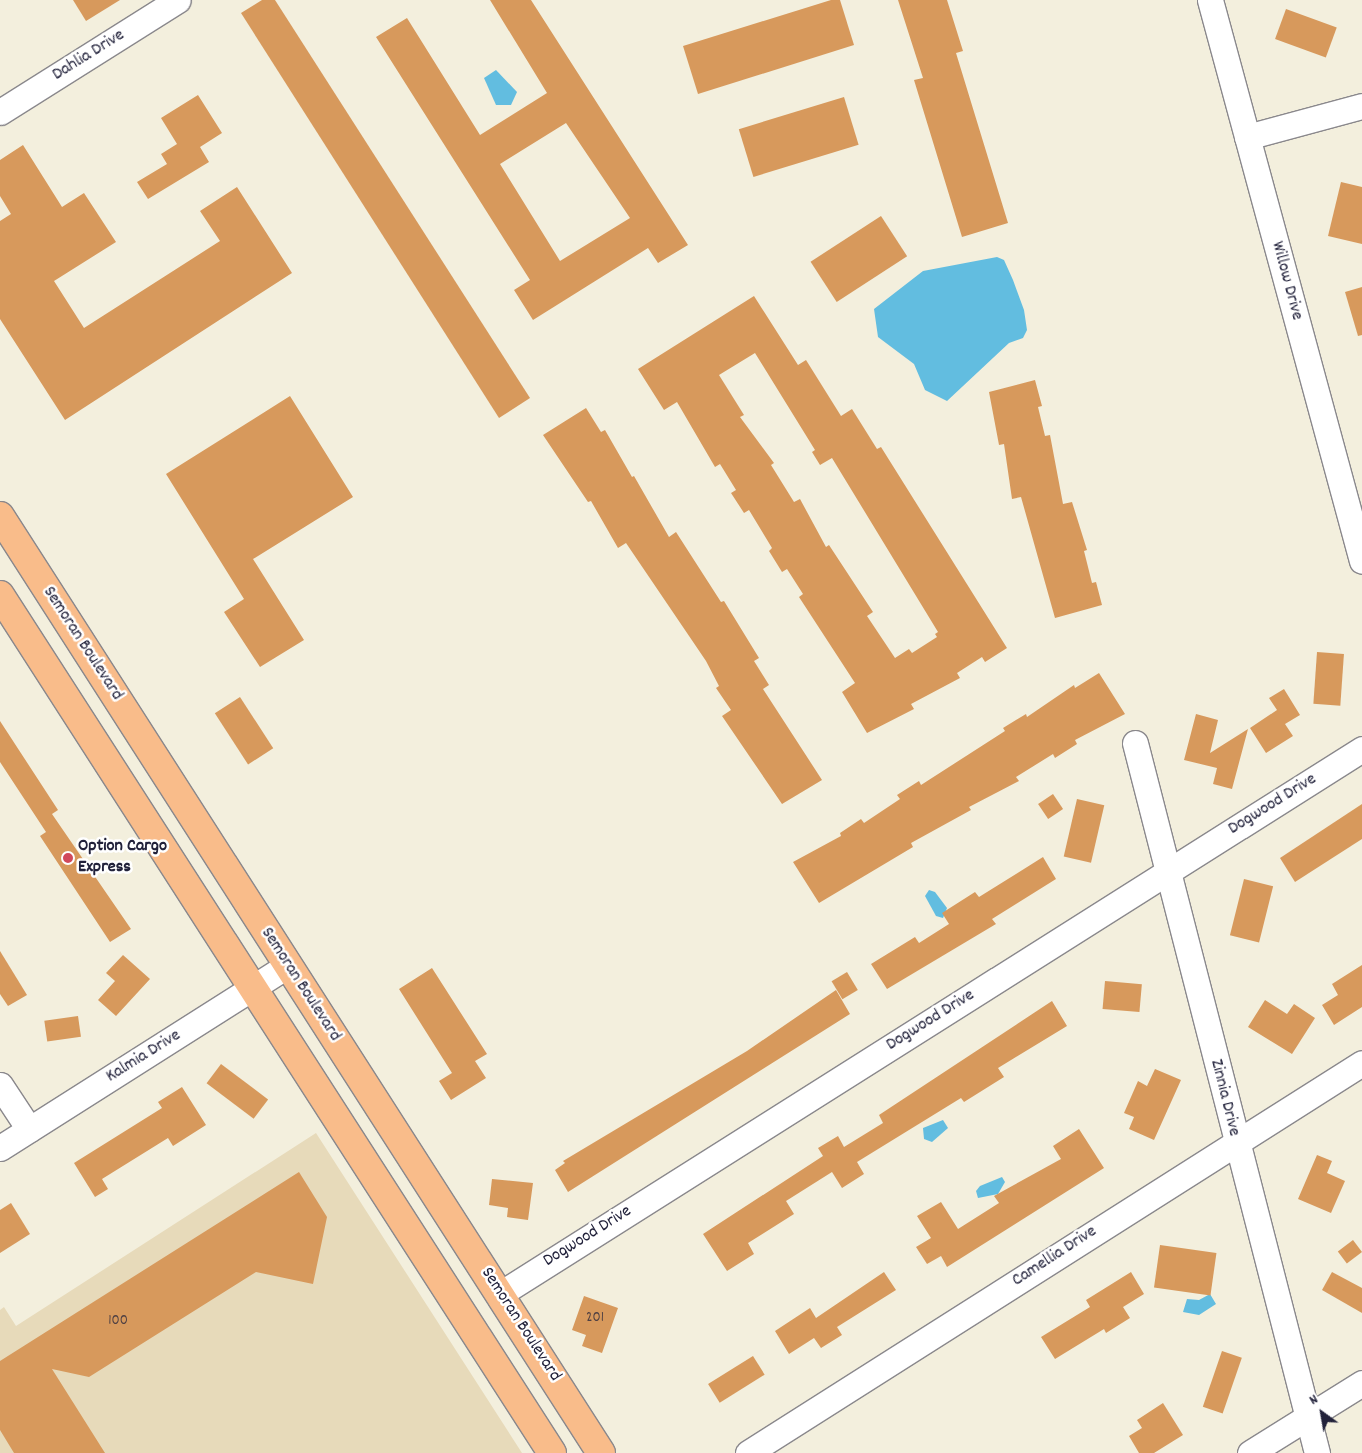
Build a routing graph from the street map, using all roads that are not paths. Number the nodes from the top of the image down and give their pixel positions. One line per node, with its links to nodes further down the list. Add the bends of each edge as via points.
1 (178, 0): 4 (street, Dahlia Drive)
2 (1210, 0): 5 (street, Willow Drive)
3 (1362, 106): 5 (street)
4 (0, 112)
5 (1247, 137): 7 (street, Willow Drive)
6 (0, 516): 12 (main road, Semoran Boulevard)
7 (1362, 561)
8 (0, 595): 13 (main road)
9 (1135, 743): 11 (street, Zinnia Drive)
10 (1362, 749): 11 (street, Dogwood Drive)
11 (1167, 871): 17 (street, Zinnia Drive); 19 (street, Dogwood Drive)
12 (288, 966): 13 (street, Kalmia Drive); 19 (main road, Semoran Boulevard)
13 (252, 988): 16 (street, Kalmia Drive); 22 (main road)
14 (1362, 1063): 17 (street, Camellia Drive)
15 (0, 1084): 16 (street)
16 (29, 1129): 18 (street, Kalmia Drive)
17 (1235, 1142): 21 (street, Zinnia Drive); 24 (street, Camellia Drive)
18 (0, 1148)
19 (500, 1294): 23 (main road, Semoran Boulevard)
20 (1362, 1382): 21 (street)
21 (1308, 1417): 25 (street); 26 (street, Zinnia Drive)
22 (552, 1453)
23 (601, 1453)
24 (748, 1453)
25 (1250, 1453)
26 (1317, 1453)

